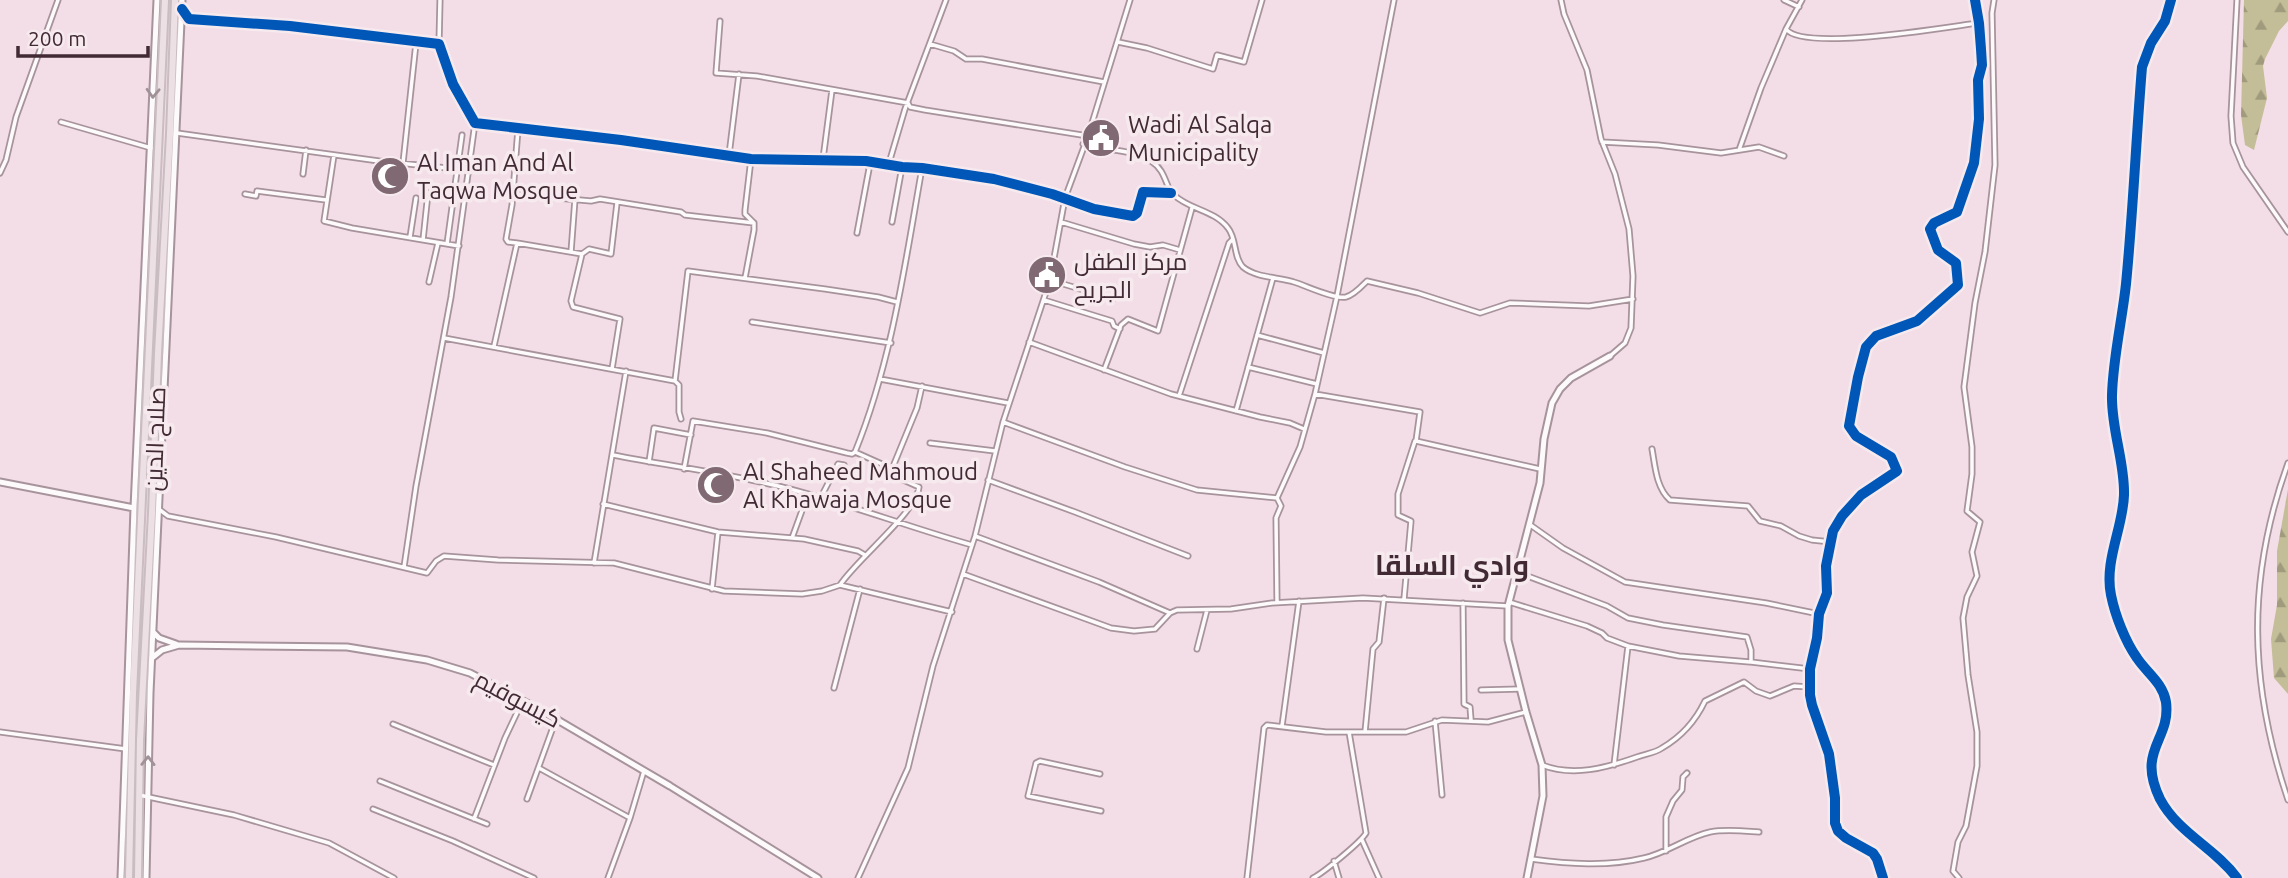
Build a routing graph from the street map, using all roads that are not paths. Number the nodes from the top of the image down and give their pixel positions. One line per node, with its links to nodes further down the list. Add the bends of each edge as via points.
1 (58, 0): 55 (street)
2 (157, 0): 41 (main road, one-way to 41)
3 (165, 0): 86 (highway, صلاح الدين)
4 (175, 0): 87 (highway, صلاح الدين)
5 (182, 0): 19 (main road)
6 (440, 0): 27 (street)
7 (946, 0): 28 (street)
8 (1130, 0): 26 (street)
9 (1262, 0): 26 (street, via 1244,62 1217,55 1213,69)
10 (1394, 0): 88 (street)
11 (1561, 0): 39 (street, via 1587,70)
12 (1784, 0): 18 (street)
13 (1802, 0): 18 (street)
14 (1975, 0): 22 (street)
15 (1994, 0): 229 (street, via 1995,165 1964,387 1972,447 1967,511 1980,522 1972,552 1977,576 1963,618 1977,732 1975,778 1953,871)
16 (2171, 0): 230 (street, via 2142,67 2126,285 2112,397 2124,494 2109,577 2129,644 2160,685 2165,700 2165,722 2151,760 2154,785 2170,816)
17 (2237, 0): 70 (street, via 2232,143)
18 (1799, 6): 23 (street)
19 (182, 9): 20 (street); 24 (main road)
20 (189, 19): 24 (street); 25 (street)
21 (720, 20): 29 (street, via 716,72)
22 (1979, 23): 23 (street, via 1827,39 1794,36); 147 (street, via 1982,65 1974,163 1957,212 1930,229 1938,250 1956,263 1958,285 1917,321 1876,336 1866,348 1849,426 1856,436 1891,457 1898,471 1861,495 1842,516)
23 (1786, 29): 43 (street)
24 (181, 30): 36 (main road)
25 (416, 42): 27 (street); 50 (street)
26 (1118, 42): 30 (street)
27 (439, 44): 34 (street, via 453,84)
28 (930, 44): 30 (street, via 966,59); 32 (street)
29 (739, 74): 31 (street); 45 (street)
30 (1104, 82): 38 (street)
31 (832, 90): 32 (street); 48 (street)
32 (908, 103): 38 (street, via 910,107); 51 (street)
33 (61, 122): 41 (street)
34 (475, 122): 35 (street); 78 (street)
35 (518, 128): 45 (street); 60 (street)
36 (177, 133): 42 (street); 139 (main road)
37 (463, 135): 54 (street)
38 (1087, 136): 40 (street)
39 (1602, 142): 43 (street, via 1721,153); 90 (street, via 1626,211)
40 (1083, 144): 58 (street, via 1151,161 1162,171); 62 (street)
41 (151, 148): 138 (main road)
42 (306, 150): 44 (street); 56 (street)
43 (1739, 150): 46 (street, via 1759,147)
44 (334, 155): 50 (street); 64 (street)
45 (729, 155): 47 (street)
46 (1784, 156)
47 (751, 159): 48 (street); 69 (street, via 745,214)
48 (823, 159): 49 (street)
49 (866, 161): 51 (street); 71 (street, via 869,169)
50 (404, 163): 54 (street)
51 (888, 164): 52 (street)
52 (902, 167): 53 (street); 67 (street)
53 (922, 168): 62 (street, via 994,179); 92 (street)
54 (457, 169): 77 (street)
55 (0, 173)
56 (303, 174)
57 (428, 193): 74 (street)
58 (1171, 193): 62 (street, via 1143,192 1133,216); 66 (street)
59 (245, 194): 64 (street, via 256,196 257,191)
60 (513, 194): 63 (street); 76 (street, via 506,239)
61 (416, 198): 72 (street)
62 (1065, 198): 68 (street)
63 (575, 199): 65 (street); 80 (street)
64 (326, 200): 72 (street, via 324,221)
65 (617, 202): 69 (street); 81 (street, via 611,254 589,249)
66 (1192, 208): 73 (street, via 1224,223); 79 (street)
67 (892, 222)
68 (1061, 222): 79 (street, via 1134,244); 84 (street)
69 (754, 223): 82 (street)
70 (2288, 232)
71 (857, 233)
72 (410, 237): 74 (street)
73 (1233, 239): 83 (street, via 1242,266); 113 (street)
74 (423, 240): 75 (street)
75 (438, 243): 77 (street); 85 (street)
76 (517, 243): 80 (street); 99 (street)
77 (447, 245): 78 (street)
78 (459, 246): 96 (street)
79 (1180, 250): 94 (street, via 1158,331 1128,318)
80 (571, 252): 81 (street)
81 (582, 254): 103 (street, via 571,301 573,307 620,319)
82 (745, 278): 92 (street); 109 (street, via 688,271)
83 (1273, 278): 88 (street); 95 (street)
84 (1050, 280): 89 (street); 91 (street)
85 (429, 282)
86 (153, 285): 87 (highway); 106 (highway, صلاح الدين)
87 (161, 290): 107 (highway, صلاح الدين)
88 (1337, 296): 90 (street, via 1347,297 1367,281 1480,313 1510,303 1589,306); 100 (street)
89 (1114, 299)
90 (1633, 299): 101 (street, via 1627,339)
91 (1044, 300): 94 (street, via 1112,321); 97 (street)
92 (897, 302): 98 (street)
93 (752, 322): 98 (street)
94 (1120, 329): 104 (street)
95 (1257, 335): 100 (street); 102 (street)
96 (444, 338): 99 (street); 152 (street)
97 (1029, 342): 104 (street); 114 (street)
98 (891, 343): 108 (street)
99 (494, 347): 103 (street)
100 (1324, 353): 110 (street)
101 (1610, 356): 130 (main road, via 1577,373 1555,395)
102 (1248, 367): 110 (street); 115 (street)
103 (612, 369): 105 (street)
104 (1104, 370): 113 (street)
105 (626, 371): 109 (street); 125 (street)
106 (148, 374): 107 (highway); 190 (highway, صلاح الدين)
107 (158, 375): 200 (highway, صلاح الدين)
108 (880, 379): 111 (street); 124 (street)
109 (675, 381): 116 (street)
110 (1317, 384): 112 (street)
111 (922, 386): 114 (street); 131 (street)
112 (1314, 394): 118 (street); 120 (street, via 1420,412)
113 (1179, 396): 115 (street)
114 (1008, 403): 117 (street)
115 (1236, 411): 118 (street)
116 (681, 419)
117 (1003, 422): 123 (street); 136 (street, via 1197,490)
118 (1305, 429): 136 (street)
119 (691, 435): 124 (street, via 693,421); 126 (street, via 654,428); 129 (street)
120 (1416, 441): 130 (street); 159 (street, via 1398,494 1398,514 1412,521)
121 (930, 443): 123 (street)
122 (1652, 449): 147 (street, via 1663,494 1670,499 1748,506 1760,521)
123 (995, 451): 132 (street)
124 (855, 452): 131 (street)
125 (613, 455): 126 (street); 137 (street)
126 (649, 462): 129 (street)
127 (2288, 463): 203 (street, via 2263,554 2256,635 2266,721)
128 (845, 465): 135 (street, via 838,464)
129 (684, 468): 134 (street)
130 (1540, 469): 143 (main road)
131 (892, 470): 141 (street, via 919,487)
132 (988, 480): 145 (street); 150 (street)
133 (0, 482): 138 (main road)
134 (808, 494): 135 (street); 146 (street)
135 (821, 497): 141 (street)
136 (1277, 498): 161 (street, via 1281,506 1276,518)
137 (603, 504): 144 (street); 151 (street)
138 (134, 508): 189 (main road)
139 (160, 510): 140 (street); 142 (main road)
140 (171, 516): 142 (street); 152 (street)
141 (896, 522): 148 (street); 149 (street)
142 (158, 524): 168 (main road)
143 (1529, 524): 153 (main road); 167 (street, via 1625,583)
144 (718, 532): 146 (street); 156 (street)
145 (975, 536): 148 (street); 166 (street)
146 (792, 538): 149 (street)
147 (1831, 542): 167 (street, via 1827,593)
148 (972, 545): 154 (street)
149 (865, 555): 155 (street)
150 (1188, 556)
151 (594, 563): 152 (street, via 444,556 426,573); 156 (street, via 614,563)
152 (404, 568)
153 (1517, 572): 163 (main road); 173 (street, via 1628,618 1747,637)
154 (963, 574): 165 (street); 166 (street, via 1111,628 1155,629)
155 (840, 585): 156 (street, via 802,594); 157 (street)
156 (712, 589)
157 (860, 589): 165 (street); 176 (street)
158 (1384, 598): 159 (street); 160 (street); 188 (street, via 1379,642 1373,649)
159 (1405, 599): 162 (street)
160 (1299, 601): 161 (street); 185 (street)
161 (1276, 603): 164 (street)
162 (1463, 603): 163 (street); 182 (street, via 1464,704 1471,707)
163 (1509, 604): 170 (street, via 1587,626); 178 (main road, via 1507,632)
164 (1207, 610): 166 (street); 171 (street)
165 (951, 612): 222 (street, via 908,768)
166 (1170, 613)
167 (1819, 614): 174 (street)
168 (153, 632): 169 (main road, كيسوفيم); 172 (main road)
169 (179, 645): 172 (main road, كيسوفيم); 179 (main road, كيسوفيم, via 366,650 460,669)
170 (1628, 646): 173 (street); 193 (street)
171 (1197, 649)
172 (152, 659): 201 (main road, one-way to 172)
173 (1751, 662): 174 (street)
174 (1810, 669): 175 (street)
175 (1810, 687): 193 (street, via 1794,686 1770,696 1744,682 1704,701 1698,716 1660,750); 228 (street, via 1829,754 1838,831 1873,853)
176 (834, 688)
177 (1481, 690): 178 (street)
178 (1520, 690): 180 (main road)
179 (523, 700): 181 (main road, كيسوفيم); 191 (street)
180 (1525, 712): 182 (street, via 1488,722); 192 (main road)
181 (556, 719): 194 (street); 195 (main road, كيسوفيم)
182 (1471, 720): 183 (street)
183 (1435, 722): 188 (street, via 1410,732); 199 (street)
184 (393, 724): 191 (street)
185 (1282, 726): 187 (street); 223 (street, via 1264,728)
186 (0, 732): 189 (street)
187 (1349, 732): 188 (street); 210 (street, via 1366,833)
188 (1365, 732)
189 (125, 748): 190 (street); 214 (main road)
190 (132, 755): 215 (highway, صلاح الدين)
191 (494, 765): 206 (street)
192 (1542, 765): 193 (street, via 1579,771); 212 (main road, via 1543,796)
193 (1614, 765)
194 (539, 768): 202 (street); 207 (street)
195 (644, 771): 207 (street); 221 (main road, كيسوفيم)
196 (1687, 773): 211 (street, via 1666,817)
197 (1100, 774): 205 (street, via 1040,761 1028,796)
198 (380, 781): 206 (street)
199 (1442, 794)
200 (139, 795): 201 (street); 216 (highway, صلاح الدين)
201 (148, 796): 217 (main road); 218 (street, via 329,843)
202 (527, 799)
203 (2288, 800)
204 (373, 809): 219 (street)
205 (1101, 811)
206 (474, 818): 208 (street)
207 (630, 818): 220 (street)
208 (487, 824)
209 (1759, 832): 211 (street, via 1710,832)
210 (1362, 840): 213 (street); 226 (street)
211 (1666, 850): 212 (street, via 1609,864)
212 (1531, 859): 227 (main road)
213 (1334, 861): 224 (street); 225 (street)
214 (121, 878)
215 (129, 878)
216 (138, 878)
217 (146, 878)
218 (394, 878)
219 (534, 878)
220 (608, 878)
221 (818, 878)
222 (858, 878)
223 (1247, 878)
224 (1313, 878)
225 (1339, 878)
226 (1379, 878)
227 (1527, 878)
228 (1883, 878)
229 (1959, 878)
230 (2237, 878)

